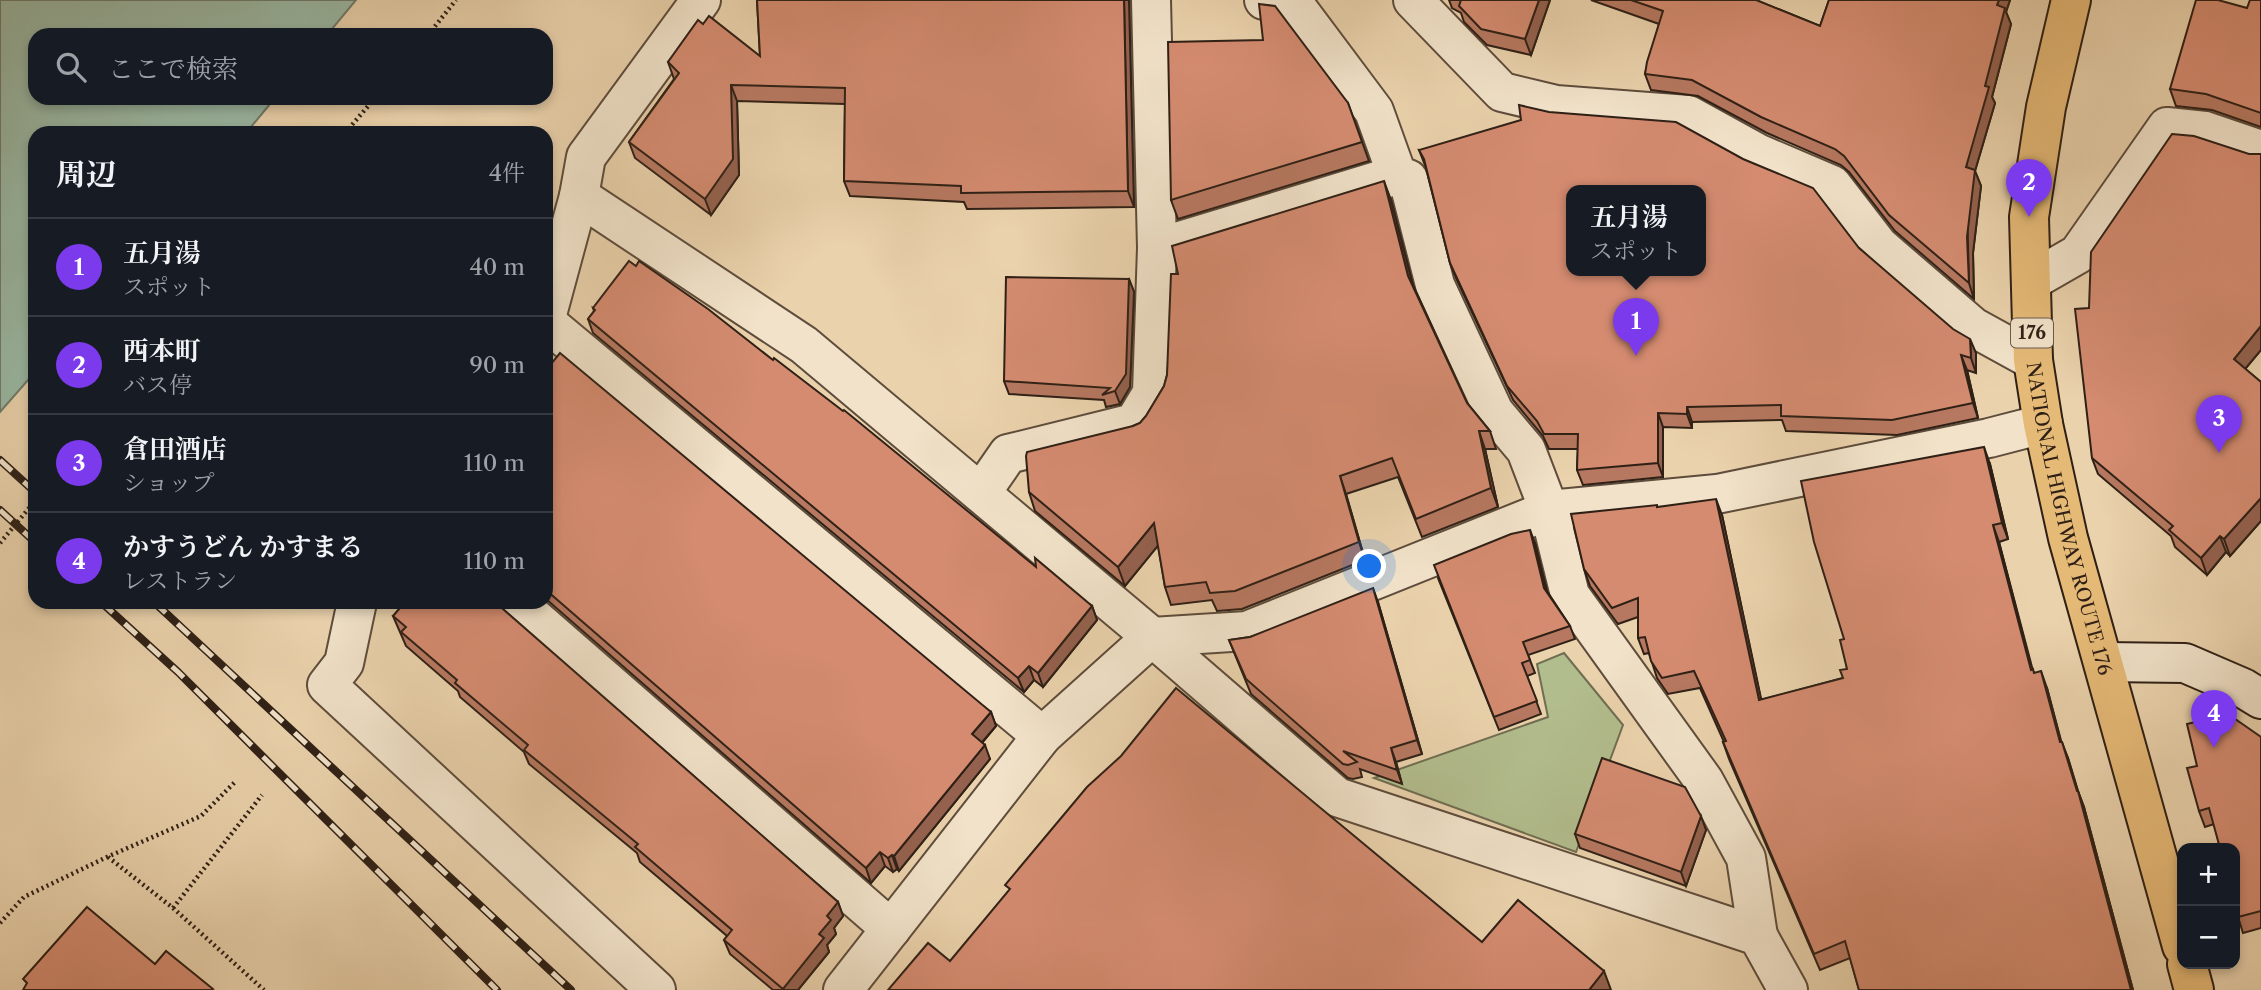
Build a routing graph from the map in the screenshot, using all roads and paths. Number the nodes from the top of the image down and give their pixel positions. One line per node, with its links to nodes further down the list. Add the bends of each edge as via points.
1 (456, 0): 7 (path)
2 (701, 0): 12 (street, via 586,157)
3 (1151, 0): 13 (street)
4 (1264, 0): 11 (street, via 1294,4 1374,111)
5 (1413, 0): 17 (street, via 1502,92 1556,105 1688,115 1757,153 1832,185 1878,246 1973,327)
6 (2071, 0): 14 (highway, NATIONAL HIGHWAY ROUTE 176 / 176, via 2046,107 2029,217)
7 (434, 28)
8 (369, 105): 9 (path)
9 (351, 126)
10 (2261, 150): 14 (street, via 2205,131 2167,127 2078,254)
11 (1396, 175): 13 (street); 21 (street, via 1408,179 1435,285 1494,412 1526,450)
12 (579, 197): 15 (street); 19 (street, via 804,345)
13 (1157, 248): 19 (street, via 1152,393 1134,423 1008,454)
14 (2031, 281): 17 (highway, NATIONAL HIGHWAY ROUTE 176 / 176)
15 (553, 294)
16 (553, 326): 28 (street)
17 (2033, 360): 18 (highway, NATIONAL HIGHWAY ROUTE 176 / 176)
18 (2043, 425): 21 (street, via 1717,494); 26 (highway, NATIONAL HIGHWAY ROUTE 176 / 176, via 2068,538)
19 (981, 493): 25 (street)
20 (28, 509): 22 (path)
21 (1549, 510): 25 (street, via 1247,631); 36 (street, via 1570,595 1704,781 1746,858)
22 (0, 543)
23 (356, 609): 39 (street, via 344,663 327,685)
24 (524, 609): 35 (street)
25 (1152, 637): 28 (street); 36 (street, via 1337,797)
26 (2104, 662): 27 (street, via 2185,663); 34 (highway, NATIONAL HIGHWAY ROUTE 176 / 176)
27 (2261, 699)
28 (1042, 736): 35 (street)
29 (236, 781): 31 (path, via 201,816)
30 (262, 795): 32 (path)
31 (107, 857): 32 (path); 33 (path, via 24,897)
32 (173, 908): 38 (path)
33 (0, 923)
34 (2177, 928)
35 (891, 929): 40 (street)
36 (1758, 936): 41 (street)
37 (2188, 969): 42 (highway)
38 (264, 990)
39 (656, 990)
40 (843, 990)
41 (1788, 990)
42 (2194, 990)

